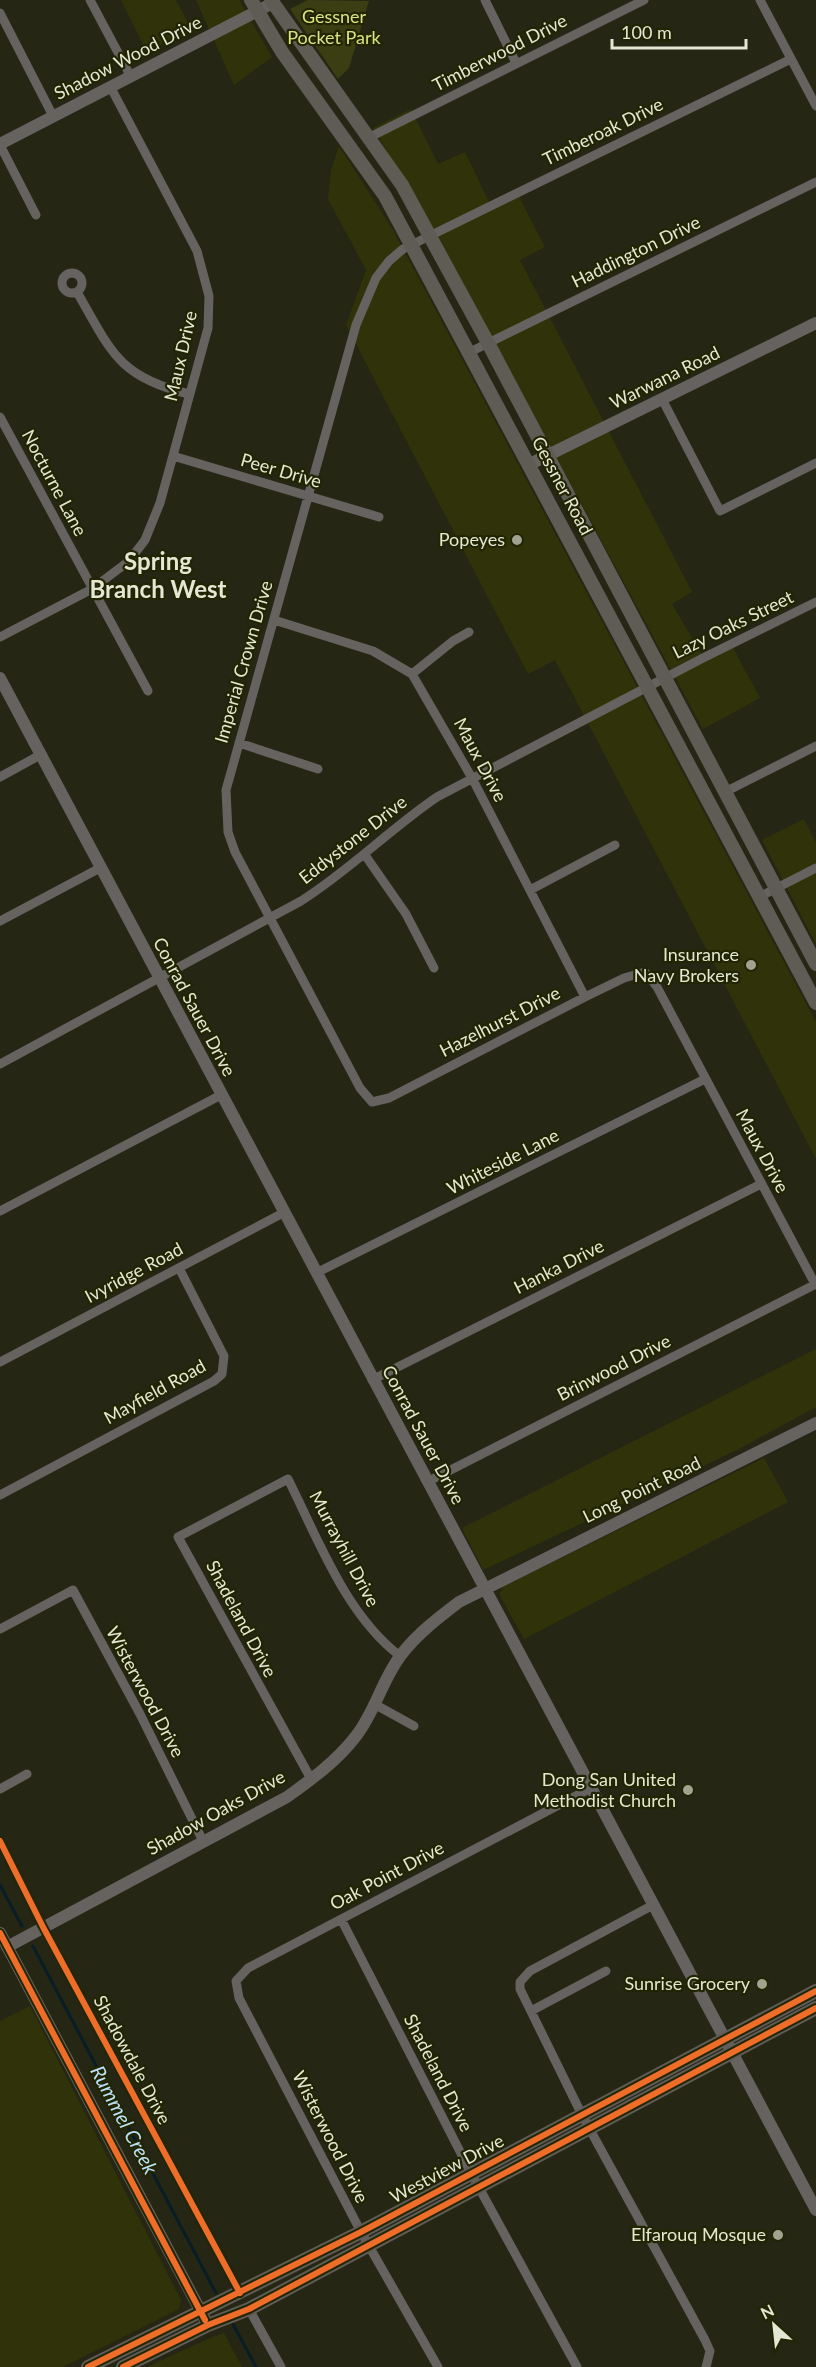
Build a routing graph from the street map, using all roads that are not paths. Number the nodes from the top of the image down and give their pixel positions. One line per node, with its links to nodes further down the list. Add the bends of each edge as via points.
1 (90, 0): 11 (street)
2 (485, 0): 10 (street)
3 (644, 0): 6 (street, Timberwood Drive)
4 (760, 0): 9 (street)
5 (272, 2): 7 (street, Shadow Wood Drive); 15 (main road, Gessner Road)
6 (626, 4): 10 (street, Timberwood Drive)
7 (254, 6): 11 (street, Shadow Wood Drive); 20 (main road, Gessner Road, via 379,188)
8 (0, 13): 14 (street)
9 (791, 59): 13 (street); 19 (street, Timberoak Drive)
10 (516, 63): 15 (street, Timberwood Drive)
11 (130, 77): 12 (street, Shadow Wood Drive)
12 (111, 87): 14 (street, Shadow Wood Drive); 25 (street, Maux Drive, via 190,235 207,279 208,328)
13 (816, 106)
14 (53, 116): 16 (street, Shadow Wood Drive)
15 (370, 137): 19 (main road, Gessner Road)
16 (0, 144): 18 (street)
17 (816, 182): 23 (street, Haddington Drive)
18 (36, 215)
19 (430, 236): 20 (street, Imperial Crown Drive); 23 (main road, Gessner Road)
20 (412, 245): 24 (main road, Gessner Road); 32 (street, Imperial Crown Drive, via 389,261 366,300)
21 (77, 292): 25 (street, via 104,338 129,369 158,386)
22 (816, 323): 26 (street, Warwana Road)
23 (488, 343): 24 (street, Haddington Drive); 29 (main road, Gessner Road)
24 (470, 352): 31 (main road, Gessner Road)
25 (189, 394): 28 (street, Maux Drive)
26 (662, 399): 29 (street, Warwana Road); 30 (street, via 720,511)
27 (0, 417): 34 (street, Nocturne Lane)
28 (173, 456): 32 (street, Peer Drive); 34 (street, Maux Drive, via 145,540 129,561)
29 (547, 456): 31 (street, Warwana Road); 41 (main road, Gessner Road)
30 (816, 463)
31 (530, 464): 42 (main road, Gessner Road)
32 (308, 496): 33 (street, Peer Drive); 36 (street, Imperial Crown Drive)
33 (379, 517)
34 (92, 589): 38 (street); 43 (street, Nocturne Lane)
35 (816, 602): 41 (street, Lazy Oaks Street)
36 (274, 620): 39 (street, Maux Drive, via 373,651); 44 (street, Imperial Crown Drive)
37 (469, 632): 39 (street)
38 (0, 637)
39 (412, 674): 49 (street, Maux Drive)
40 (0, 678): 46 (street, Conrad Sauer Drive)
41 (664, 678): 42 (street, Eddystone Drive); 50 (main road, Gessner Road)
42 (648, 687): 49 (street, Eddystone Drive); 57 (main road, Gessner Road)
43 (148, 691)
44 (239, 743): 47 (street); 58 (street, Imperial Crown Drive, via 225,790 228,832)
45 (816, 746): 50 (street)
46 (42, 754): 48 (street); 53 (street, Conrad Sauer Drive)
47 (318, 769)
48 (0, 777)
49 (471, 778): 52 (street, Eddystone Drive, via 413,813); 56 (street, Maux Drive)
50 (724, 792): 55 (main road, Gessner Road)
51 (615, 845): 56 (street)
52 (365, 855): 58 (street, Eddystone Drive, via 329,883); 61 (street, via 406,914)
53 (100, 868): 59 (street); 63 (street, Conrad Sauer Drive)
54 (816, 868): 55 (street)
55 (776, 888): 57 (street); 60 (main road, Gessner Road)
56 (530, 890): 65 (street, Maux Drive)
57 (759, 897): 64 (main road, Gessner Road)
58 (271, 918): 63 (street, Eddystone Drive); 70 (street, Imperial Crown Drive, via 360,1088)
59 (0, 921)
60 (816, 964)
61 (434, 968)
62 (645, 972): 65 (street, Hazelhurst Drive); 68 (street, Maux Drive, via 657,987)
63 (159, 979): 67 (street, Eddystone Drive); 69 (street, Conrad Sauer Drive)
64 (812, 987): 66 (main road, Gessner Road)
65 (585, 997): 70 (street, Hazelhurst Drive, via 389,1098)
66 (816, 1004)
67 (0, 1064)
68 (705, 1079): 71 (street, Maux Drive); 75 (street, Whiteside Lane)
69 (221, 1095): 72 (street); 73 (street, Conrad Sauer Drive)
70 (372, 1102)
71 (761, 1184): 76 (street, Maux Drive); 78 (street, Hanka Drive)
72 (0, 1211)
73 (283, 1213): 74 (street, Ivyridge Road); 75 (street, Conrad Sauer Drive)
74 (179, 1268): 77 (street, Ivyridge Road); 81 (street, Mayfield Road, via 224,1356 222,1374)
75 (316, 1274): 78 (street, Conrad Sauer Drive)
76 (816, 1284): 80 (street, Brinwood Drive)
77 (0, 1362)
78 (372, 1380): 80 (street, Conrad Sauer Drive)
79 (816, 1423): 83 (street, Long Point Road)
80 (427, 1482): 83 (street, Conrad Sauer Drive)
81 (0, 1495)
82 (178, 1537): 85 (street, Murrayhill Drive, via 288,1479 351,1602 380,1642); 89 (street, Shadeland Drive)
83 (484, 1589): 85 (street, Shadow Oaks Drive, via 436,1620); 90 (street, Conrad Sauer Drive)
84 (0, 1629): 93 (street, Wisterwood Drive, via 73,1590)
85 (400, 1656): 86 (street, Shadow Oaks Drive)
86 (376, 1705): 87 (street); 89 (street, Shadow Oaks Drive, via 336,1760)
87 (414, 1726)
88 (27, 1774): 91 (street)
89 (311, 1779): 93 (street, Shadow Oaks Drive, via 287,1797)
90 (591, 1788): 94 (street, Conrad Sauer Drive); 95 (street, Oak Point Drive)
91 (0, 1789)
92 (0, 1841): 96 (street, Shadowdale Drive)
93 (203, 1841): 96 (street, Shadow Oaks Drive)
94 (653, 1905): 102 (street, via 530,1971 520,1982); 104 (street, Conrad Sauer Drive)
95 (341, 1918): 103 (street, Oak Point Drive, via 240,1974 236,1988); 108 (street, Shadeland Drive)
96 (44, 1927): 98 (street, Shadow Oaks Drive); 113 (street, Shadowdale Drive)
97 (0, 1934): 98 (street)
98 (4, 1949): 115 (street)
99 (606, 1971): 102 (street)
100 (816, 1991): 104 (main road, Westview Drive)
101 (816, 2008): 105 (main road, Westview Drive)
102 (531, 2011): 106 (street)
103 (248, 2015): 111 (street, Wisterwood Drive)
104 (725, 2039): 105 (street, Conrad Sauer Drive); 106 (main road, Westview Drive)
105 (733, 2054): 107 (main road, Westview Drive); 110 (street, Conrad Sauer Drive)
106 (582, 2115): 107 (street); 108 (main road, Westview Drive)
107 (590, 2128): 109 (main road, Westview Drive); 122 (street, via 705,2340 710,2351)
108 (471, 2173): 109 (street, Shadeland Drive); 111 (main road, Westview Drive)
109 (478, 2187): 112 (main road, Westview Drive); 121 (street, Shadeland Drive)
110 (816, 2210)
111 (361, 2232): 112 (street, Wisterwood Drive); 113 (main road, Westview Drive)
112 (368, 2246): 114 (main road, Westview Drive); 120 (street, Wisterwood Drive)
113 (240, 2293): 115 (main road, Westview Drive)
114 (249, 2309): 116 (main road, Westview Drive); 119 (street)
115 (201, 2311): 116 (street); 117 (main road, Westview Drive)
116 (208, 2325): 118 (main road, Westview Drive)
117 (88, 2367)
118 (123, 2367)
119 (281, 2367)
120 (438, 2367)
121 (577, 2367)
122 (706, 2367)

